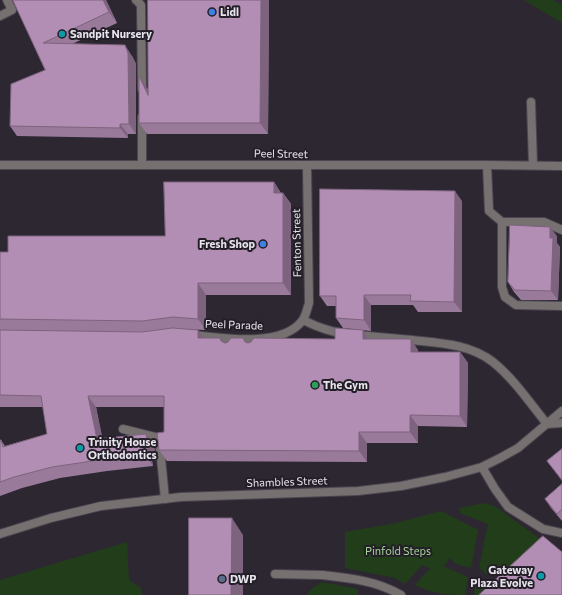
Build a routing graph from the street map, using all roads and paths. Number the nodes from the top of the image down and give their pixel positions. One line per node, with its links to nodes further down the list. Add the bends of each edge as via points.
1 (7, 0): 3 (street, via 12,10)
2 (136, 0): 4 (street, via 141,5)
3 (0, 16)
4 (142, 97)
5 (532, 102): 10 (street)
6 (142, 112): 8 (street)
7 (0, 165): 8 (street, Peel Street)
8 (142, 165): 11 (street, Peel Street)
9 (487, 165): 10 (street, Peel Street); 11 (street, Peel Street); 13 (street, via 489,211)
10 (532, 165): 12 (street, Peel Street)
11 (307, 166): 16 (street, Fenton Street, via 309,303)
12 (562, 166)
13 (502, 222): 14 (street, via 544,222); 15 (street, via 502,287 505,297 516,305)
14 (562, 230)
15 (562, 306)
16 (303, 320): 19 (street, Peel Parade, via 291,331); 24 (street, via 336,333 435,342 470,350 487,358 501,369)
17 (188, 335): 18 (street, Peel Parade)
18 (233, 338): 19 (street, Peel Parade); 20 (street)
19 (256, 339): 21 (street)
20 (233, 349)
21 (256, 350)
22 (561, 411): 24 (street, Shambles Street)
23 (562, 423): 24 (street)
24 (547, 424): 26 (street, Shambles Street, via 518,448)
25 (123, 429): 27 (street, via 160,438)
26 (482, 467): 27 (street, Shambles Street, via 401,486 358,491); 28 (street, via 508,507 543,529)
27 (165, 498): 29 (street, Shambles Street, via 101,506)
28 (562, 533)
29 (0, 534)
30 (275, 574): 31 (street, via 322,575 365,582 388,588)
31 (401, 595)

